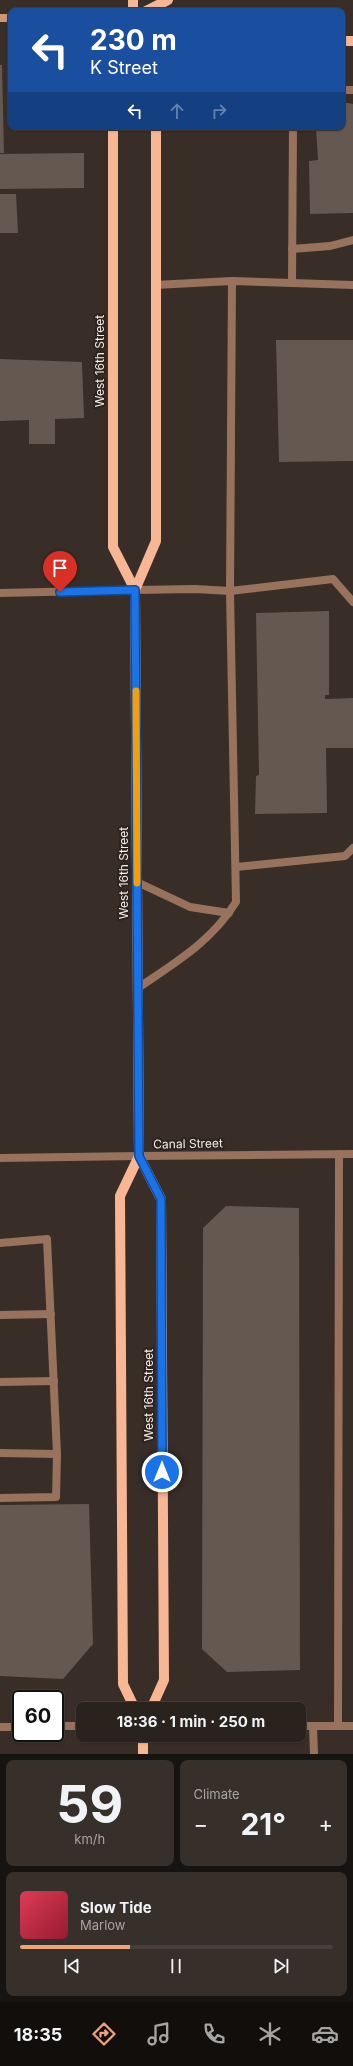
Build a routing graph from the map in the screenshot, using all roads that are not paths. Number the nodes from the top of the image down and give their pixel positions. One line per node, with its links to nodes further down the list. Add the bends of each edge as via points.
1 (168, 0): 2 (main road)
2 (152, 8)
3 (114, 130): 12 (main road, West 16th Street, via 113,547)
4 (156, 130): 10 (main road, West 16th Street)
5 (293, 130): 7 (street)
6 (353, 240): 7 (street, via 330,246)
7 (292, 249): 9 (street)
8 (232, 281): 9 (street); 10 (street); 13 (street)
9 (292, 283): 11 (street)
10 (155, 285): 12 (main road, West 16th Street, via 156,541)
11 (353, 285)
12 (135, 590): 13 (street); 14 (street); 18 (main road, West 16th Street)
13 (230, 591): 15 (street, via 333,579); 17 (street)
14 (0, 592)
15 (353, 602)
16 (353, 848): 17 (street, via 345,856)
17 (236, 867): 19 (street, via 236,902)
18 (137, 882): 19 (street, via 190,907); 20 (main road, West 16th Street)
19 (229, 913): 20 (street, via 202,944)
20 (138, 988): 23 (main road, West 16th Street)
21 (339, 1154): 22 (street, Canal Street); 23 (street, Canal Street); 39 (street)
22 (353, 1154)
23 (139, 1156): 24 (street, Canal Street); 33 (main road, West 16th Street, via 120,1196 124,1684); 34 (main road, West 16th Street, via 161,1199 164,1680)
24 (0, 1158)
25 (0, 1243): 26 (street, via 47,1239)
26 (51, 1314): 27 (street); 28 (street)
27 (0, 1315)
28 (54, 1381): 29 (street); 31 (street)
29 (0, 1382)
30 (0, 1453): 31 (street)
31 (57, 1454): 32 (street, via 56,1497)
32 (0, 1498)
33 (133, 1702)
34 (154, 1702)
35 (64, 1726): 36 (street)
36 (76, 1726)
37 (306, 1726): 38 (street)
38 (313, 1726): 39 (street); 45 (street)
39 (338, 1726): 40 (street)
40 (353, 1726)
41 (0, 1727): 42 (street)
42 (12, 1727)
43 (143, 1742): 44 (main road)
44 (143, 1754)
45 (314, 1754)

